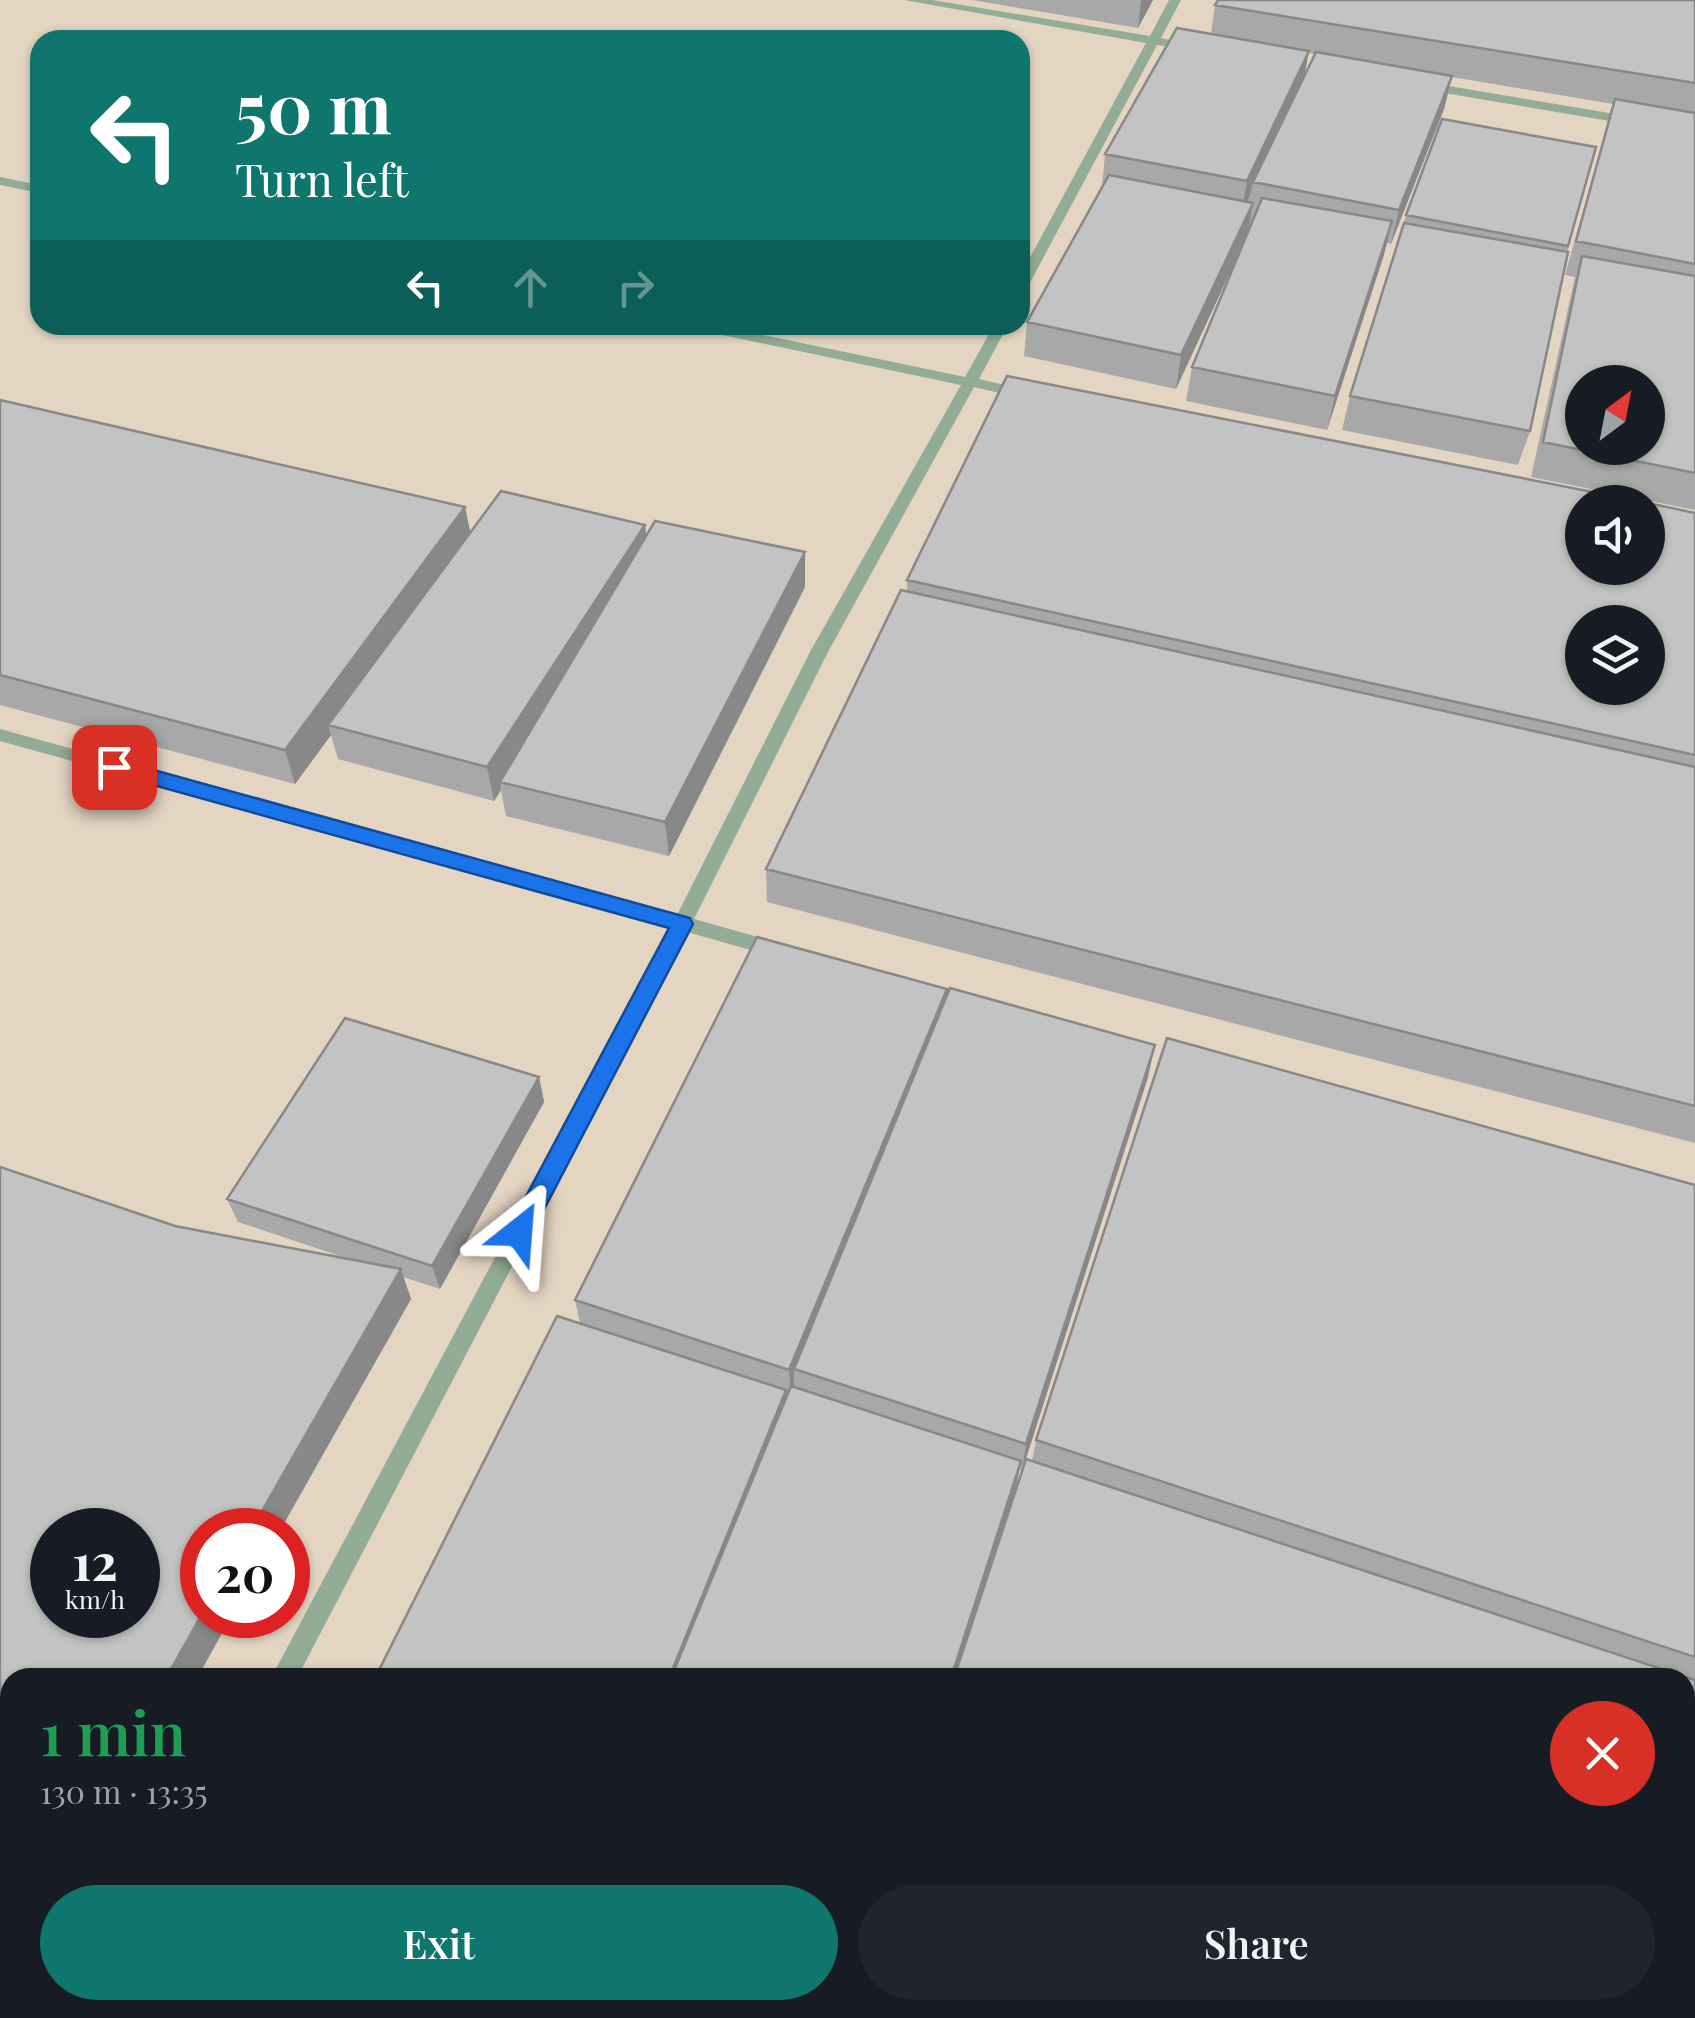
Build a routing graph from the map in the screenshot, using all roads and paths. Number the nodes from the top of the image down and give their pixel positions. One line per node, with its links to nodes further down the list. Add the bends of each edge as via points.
1 (910, 0): 3 (lane)
2 (1176, 0): 3 (lane)
3 (1154, 40): 4 (lane); 9 (lane)
4 (1212, 50)
5 (1406, 83): 6 (lane)
6 (1656, 125)
7 (0, 180): 8 (lane)
8 (30, 187)
9 (1030, 270)
10 (742, 335): 12 (lane)
11 (996, 335): 12 (lane)
12 (970, 382): 13 (lane); 15 (lane, via 819,652)
13 (1046, 398)
14 (0, 735): 15 (lane)
15 (682, 924): 16 (lane); 17 (lane)
16 (797, 955)
17 (289, 1668)

